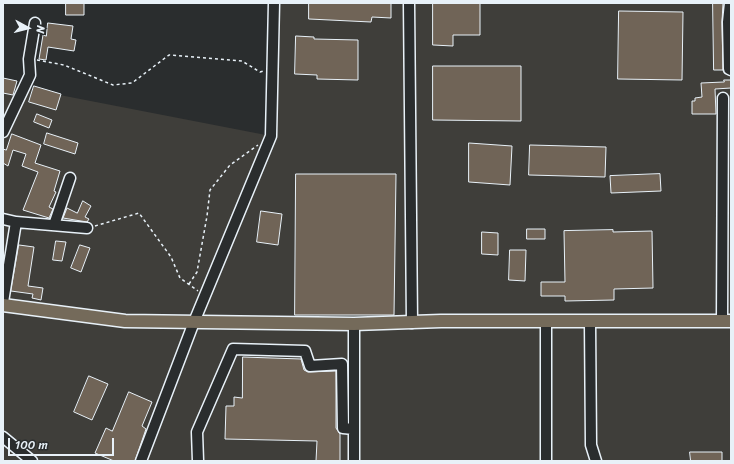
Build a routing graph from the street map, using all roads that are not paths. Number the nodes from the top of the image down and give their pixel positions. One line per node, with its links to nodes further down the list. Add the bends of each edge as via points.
1 (274, 3): 17 (street, via 271,136)
2 (409, 3): 20 (street)
3 (730, 3): 4 (street)
4 (730, 22): 6 (street)
5 (35, 23): 8 (street, via 29,59 30,75)
6 (731, 70)
7 (723, 98): 16 (street)
8 (3, 132)
9 (70, 178): 12 (street)
10 (3, 219): 11 (street)
11 (16, 222): 12 (street); 14 (street)
12 (54, 225): 13 (street)
13 (87, 228)
14 (3, 302)
15 (3, 305): 17 (main road, via 126,321)
16 (726, 321): 19 (main road)
17 (194, 322): 21 (main road); 25 (street)
18 (546, 322): 19 (main road); 20 (main road); 28 (street)
19 (590, 322): 29 (street, via 591,445)
20 (412, 323): 21 (main road)
21 (354, 324): 22 (street)
22 (354, 429): 26 (street, via 343,428 342,364 310,366 305,351 233,349 198,432); 27 (street)
23 (3, 437): 24 (street)
24 (32, 461)
25 (141, 461)
26 (198, 461)
27 (354, 461)
28 (546, 461)
29 (596, 461)

